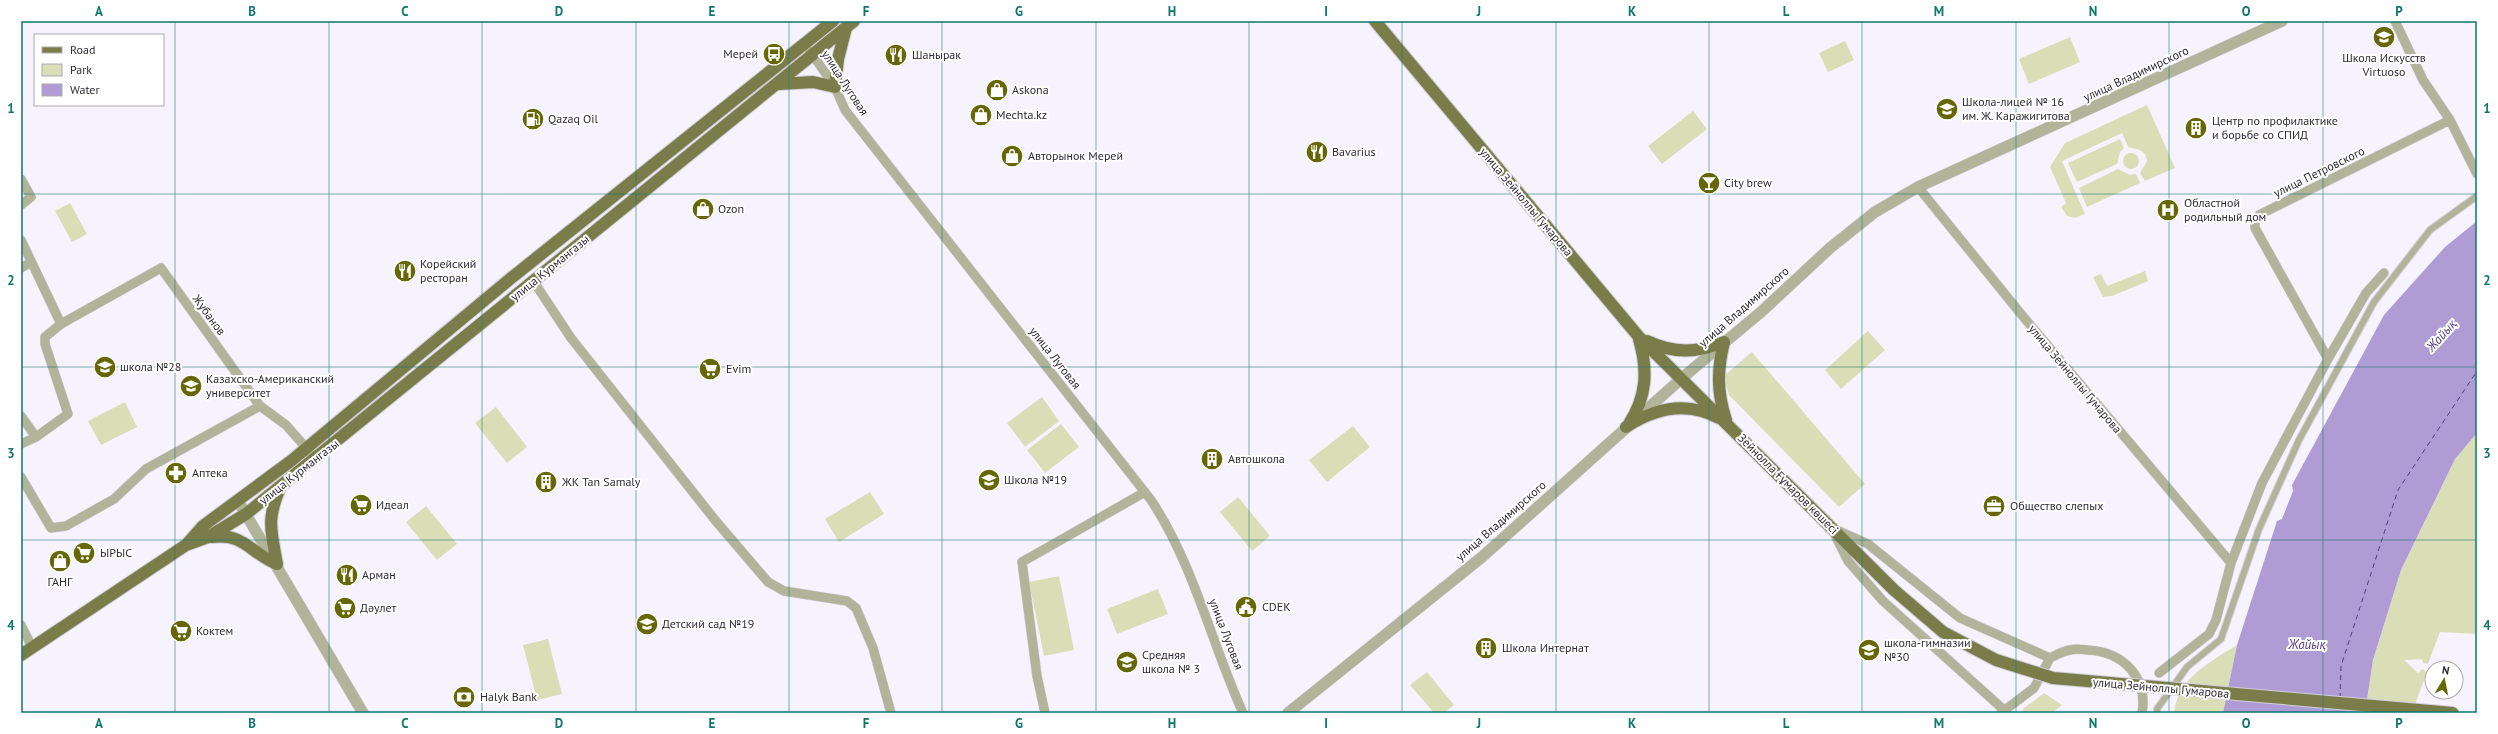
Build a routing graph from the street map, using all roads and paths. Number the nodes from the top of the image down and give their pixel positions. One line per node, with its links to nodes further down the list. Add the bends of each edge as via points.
1 (833, 21): 6 (main road, улица Курмангазы)
2 (1375, 21): 22 (main road, улица Зейноллы Гумарова)
3 (2282, 21): 13 (street, улица Владимирского)
4 (2395, 21): 10 (street, via 2423,80)
5 (850, 25): 7 (main road, улица Курмангазы); 9 (main road, via 838,59)
6 (805, 43): 7 (street, улица Луговая); 32 (main road, улица Курмангазы, via 510,279)
7 (813, 56): 8 (main road, улица Курмангазы); 9 (street, улица Луговая)
8 (778, 84): 9 (main road, via 813,82); 20 (main road, улица Курмангазы)
9 (835, 87): 36 (street, улица Луговая, via 845,110)
10 (2450, 120): 11 (street); 24 (street, улица Петровского, via 2259,215 2255,221 2255,228)
11 (2477, 174)
12 (21, 179): 15 (street, via 31,197)
13 (1918, 187): 23 (street, улица Владимирского, via 1875,212 1830,248 1761,312); 42 (street, улица Зейноллы Гумарова, via 1951,231)
14 (2477, 196): 58 (street, via 2430,230 2374,302 2299,440 2259,529 2221,639 2186,667)
15 (21, 205)
16 (21, 240): 17 (street)
17 (30, 263): 18 (street); 21 (street)
18 (21, 268)
19 (2384, 274): 24 (street, via 2366,293)
20 (534, 282): 33 (main road, улица Курмангазы); 53 (street, via 571,338 715,520 768,582 784,591 847,601 856,608 873,648)
21 (61, 324): 26 (street, Жубанов, via 160,268); 30 (street, via 45,337 45,344 68,414)
22 (1639, 338): 23 (main road, via 1661,348 1683,352 1704,350); 25 (main road, улица Зейноллы Гумарова); 29 (main road, via 1645,361 1645,385 1635,414)
23 (1724, 342): 25 (street, улица Владимирского); 28 (main road, via 1719,362 1718,384)
24 (2328, 359): 42 (street, via 2262,482)
25 (1682, 378): 28 (main road, Зейнолла Ғұмаров көшесі); 29 (street, улица Владимирского)
26 (260, 406): 32 (street, Жубанов, via 286,425); 34 (street, via 146,469 114,499 66,526 51,528)
27 (21, 416): 30 (street)
28 (1726, 422): 29 (main road, via 1700,410 1678,408 1660,410); 39 (main road, Зейнолла Ғұмаров көшесі)
29 (1626, 427): 56 (street, улица Владимирского, via 1482,557)
30 (36, 437): 31 (street)
31 (21, 444)
32 (305, 449): 33 (street, Жубанов); 37 (main road, улица Курмангазы)
33 (316, 459): 35 (main road, улица Курмангазы)
34 (21, 477)
35 (282, 484): 38 (main road, улица Курмангазы); 43 (main road, via 272,507 269,525)
36 (1145, 492): 54 (street, via 1022,562 1037,676); 55 (street, улица Луговая, via 1163,518 1206,614)
37 (238, 501): 38 (street); 41 (main road, улица Курмангазы, via 203,526)
38 (246, 514): 40 (main road, улица Курмангазы); 43 (street)
39 (1832, 528): 44 (main road, Зейнолла Ғұмаров көшесі); 48 (street, via 1868,544 1960,618); 51 (street, via 1848,561 1883,601)
40 (208, 537): 41 (main road, улица Курмангазы); 43 (main road, via 239,538 254,552)
41 (186, 545): 46 (main road, улица Курмангазы)
42 (2231, 563): 49 (street, via 2216,620 2209,634)
43 (277, 564): 52 (street)
44 (1894, 590): 50 (main road, улица Зейноллы Гумарова, bridge, via 1943,632 1996,660 2053,678)
45 (21, 625): 46 (street)
46 (32, 647): 47 (main road, улица Курмангазы)
47 (21, 655)
48 (2050, 658): 50 (street, via 2071,649 2110,653 2126,664 2138,679); 51 (street, via 2034,688)
49 (2159, 673)
50 (2140, 686): 57 (street, via 2144,699); 59 (main road, улица Зейноллы Гумарова, bridge)
51 (2002, 712)
52 (363, 713)
53 (891, 713)
54 (1045, 713)
55 (1243, 713)
56 (1288, 713)
57 (2142, 713)
58 (2156, 713)
59 (2453, 713)

